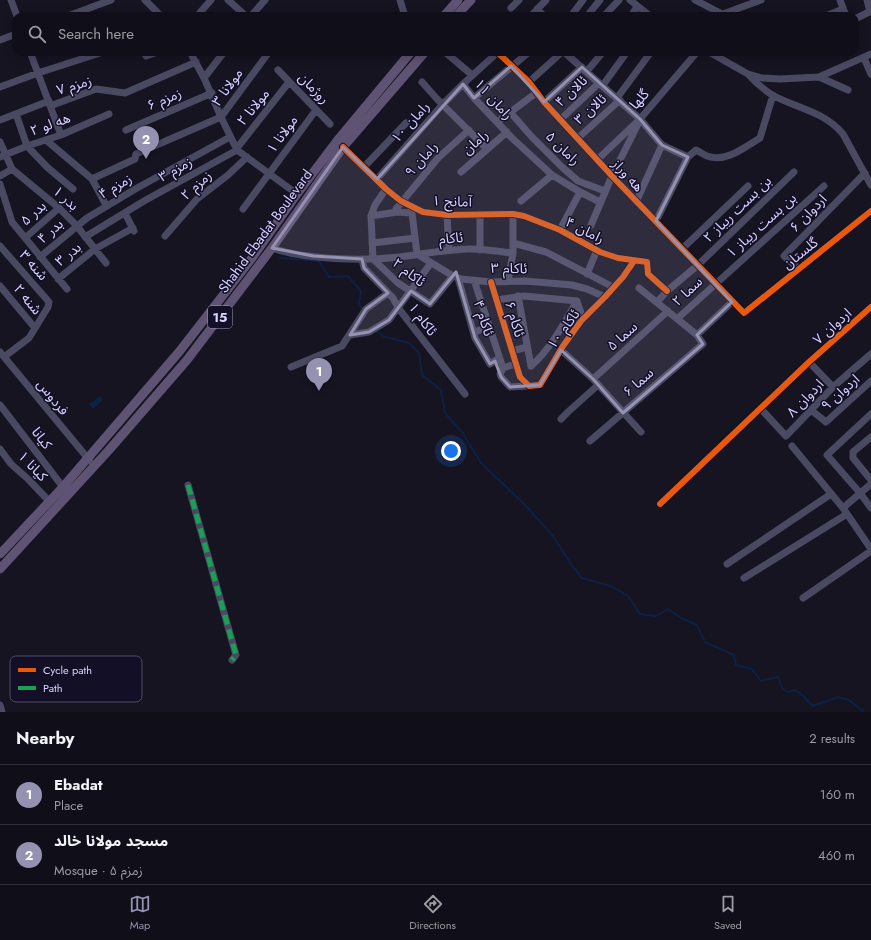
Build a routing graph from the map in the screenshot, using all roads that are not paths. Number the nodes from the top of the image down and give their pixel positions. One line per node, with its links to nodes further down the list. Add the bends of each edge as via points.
1 (11, 0): 23 (street)
2 (111, 0): 24 (street)
3 (145, 0): 25 (street)
4 (211, 0): 26 (street)
5 (228, 0): 27 (street)
6 (265, 0): 28 (street)
7 (400, 0): 29 (street)
8 (458, 0): 30 (main road)
9 (472, 0): 31 (main road)
10 (519, 0): 21 (street)
11 (546, 0): 22 (street)
12 (583, 0): 34 (street)
13 (600, 0): 35 (street)
14 (620, 0): 36 (street)
15 (630, 0): 20 (street)
16 (695, 0): 39 (street)
17 (761, 0): 40 (street)
18 (840, 0): 41 (street)
19 (866, 0): 42 (street)
20 (638, 7): 37 (street); 38 (street)
21 (511, 8)
22 (537, 9): 32 (street); 33 (street)
23 (16, 12)
24 (79, 12)
25 (157, 12)
26 (200, 12)
27 (242, 12)
28 (254, 12)
29 (404, 12)
30 (448, 12)
31 (462, 12)
32 (534, 12)
33 (540, 12)
34 (574, 12)
35 (590, 12)
36 (608, 12)
37 (634, 12)
38 (645, 12)
39 (718, 12)
40 (731, 12)
41 (844, 12)
42 (871, 12): 43 (street)
43 (859, 16)
44 (12, 36): 45 (street)
45 (0, 40)
46 (32, 56): 69 (street)
47 (91, 56): 69 (street)
48 (192, 56): 65 (street)
49 (221, 56): 74 (street)
50 (266, 56): 94 (street, مولانا ۳)
51 (408, 56): 138 (main road, Shahid Ebadat Boulevard / 15)
52 (422, 56): 111 (main road, Shahid Ebadat Boulevard / 15)
53 (450, 56): 72 (street)
54 (493, 56): 72 (street, رامان ۱۰)
55 (502, 56): 66 (street, هه وراز)
56 (524, 56): 66 (street)
57 (558, 56): 77 (street)
58 (575, 56): 67 (street)
59 (599, 56): 67 (street)
60 (624, 56): 79 (street, ئالان ۴)
61 (648, 56): 86 (street, ئالان ۳)
62 (694, 56): 96 (street, گلها)
63 (716, 56): 70 (street)
64 (868, 56): 71 (street); 73 (street)
65 (196, 62): 74 (street); 88 (street, زمزم ۷, via 125,93 96,89)
66 (511, 66): 77 (street, هه وراز); 85 (street)
67 (584, 69): 79 (street); 87 (street)
68 (278, 70): 75 (street, روژمان)
69 (38, 73): 80 (street); 88 (street)
70 (748, 74): 73 (street, via 767,78); 84 (street)
71 (871, 74)
72 (472, 75): 78 (street, رامان ۱۰)
73 (819, 77): 81 (street)
74 (204, 78): 82 (street)
75 (290, 82): 90 (street, روژمان); 112 (street, مولانا ۲)
76 (422, 82): 89 (street)
77 (529, 82): 83 (street, هه وراز)
78 (463, 84): 85 (street, رامان ۱۱); 89 (street, رامان ۱۰)
79 (601, 84): 86 (street); 95 (street, ئالان ۴)
80 (0, 87)
81 (848, 90)
82 (212, 93): 94 (street); 101 (street, زمزم ۶)
83 (536, 93): 87 (street, هه وراز); 91 (street)
84 (773, 95): 116 (street, via 760,138 729,156 716,158 696,150); 122 (street, via 809,109 836,126)
85 (474, 98): 98 (street, رامان ۱۱)
86 (618, 99): 96 (street); 106 (street, ئالان ۳)
87 (544, 102): 95 (street, هه وراز)
88 (50, 104): 92 (street, زمزم ۷); 104 (street)
89 (443, 104): 102 (street); 128 (street, رامان ۱۰)
90 (316, 110): 100 (street, روژمان); 123 (street, مولانا ۱)
91 (510, 112): 98 (street); 136 (street, رامان ۵, via 578,181)
92 (16, 114): 97 (street, زمزم ۷); 110 (street)
93 (109, 114): 104 (street, هه لو ۲)
94 (221, 117): 105 (street); 127 (street, via 136,154 134,159)
95 (561, 119): 106 (street, هه وراز)
96 (640, 119): 109 (street); 117 (street, گلها); 126 (street)
97 (0, 120)
98 (497, 122): 103 (street, رامان ۱۱)
99 (406, 123): 118 (street)
100 (330, 124)
101 (126, 130)
102 (469, 130): 113 (street); 140 (street, رامان ۹, via 438,158)
103 (507, 132): 113 (street, رامان); 124 (street, رامان ۱۱)
104 (61, 135): 107 (street, هه لو ۲)
105 (230, 137): 112 (street); 133 (street, زمزم ۴)
106 (578, 138): 117 (street, هه وراز)
107 (46, 140): 110 (street, هه لو ۲); 127 (street)
108 (0, 142): 114 (street, بدر ۱)
109 (662, 145): 116 (street); 143 (street)
110 (27, 146): 114 (street, هه لو ۲); 134 (street)
111 (344, 147): 118 (street, آمانج ۱); 167 (main road, Shahid Ebadat Boulevard / 15)
112 (237, 149): 115 (street); 139 (street, زمزم ۳)
113 (487, 149): 120 (street, رامان)
114 (3, 156): 119 (street, بدر ۱)
115 (248, 157): 123 (street); 160 (street, زمزم ۲, via 197,199)
116 (688, 157): 156 (street)
117 (597, 160): 126 (street, هه وراز)
118 (364, 167): 128 (street, آمانج ۱)
119 (12, 169): 125 (street); 146 (street, بدر ۱)
120 (461, 172)
121 (794, 172): 181 (street, بن بست ریباز ۲)
122 (865, 173): 130 (street); 182 (street, اردوان ۶, via 784,256)
123 (270, 174): 138 (street); 147 (street, مولانا ۱)
124 (552, 175): 137 (street, رامان ۱۱); 141 (street)
125 (0, 176)
126 (612, 176): 136 (street); 143 (street, هه وراز)
127 (92, 179): 144 (street)
128 (377, 179): 135 (street, آمانج ۱)
129 (0, 184): 145 (street)
130 (871, 185)
131 (748, 186): 169 (street)
132 (824, 186): 189 (street, بن بست ریباز ۱)
133 (137, 188): 139 (street); 144 (street, زمزم ۴)
134 (72, 189)
135 (386, 189): 140 (street, آمانج ۱); 155 (street)
136 (606, 191): 142 (street)
137 (580, 192): 142 (street, رامان ۱۱); 159 (street)
138 (297, 194): 218 (main road, Shahid Ebadat Boulevard / 15, via 252,258)
139 (144, 201): 151 (street, زمزم ۳)
140 (401, 201): 148 (street, رامان ۹); 149 (street, آمانج ۱)
141 (521, 201)
142 (600, 202): 158 (street)
143 (636, 202): 156 (street, هه وراز)
144 (106, 205): 157 (street, زمزم ۴)
145 (3, 206): 162 (street, via 12,222)
146 (59, 208): 157 (street, بدر ۱); 162 (street, بدر ۵)
147 (243, 209)
148 (396, 209)
149 (412, 210): 154 (street, آمانج ۱); 155 (street); 163 (street)
150 (871, 210): 182 (street, گلستان)
151 (125, 213): 161 (street, زمزم ۳); 168 (street, بدر ۳, via 134,230)
152 (480, 214): 153 (street, آمانج ۱); 154 (street, آمانج ۱); 171 (street)
153 (512, 214): 159 (street, رامان ۴); 165 (street)
154 (447, 215): 170 (street)
155 (371, 216): 164 (street)
156 (656, 222): 169 (street, هه وراز)
157 (76, 225): 161 (street, بدر ۱); 175 (street, بدر ۴)
158 (591, 226)
159 (560, 230): 172 (street, رامان ۴)
160 (165, 236)
161 (85, 237): 168 (street, بدر ۱)
162 (26, 238): 175 (street)
163 (416, 238): 164 (street); 174 (street)
164 (372, 243): 177 (street)
165 (513, 243): 173 (street); 183 (street, via 546,252)
166 (0, 246): 210 (street, شنه ۳, via 49,302)
167 (272, 248): 176 (street, ئاکام, via 313,256); 222 (main road, Shahid Ebadat Boulevard / 15)
168 (95, 249): 179 (street, بدر ۱); 185 (street, بدر ۳)
169 (682, 249): 181 (street, هه وراز)
170 (449, 250): 171 (street, ئاکام); 174 (street, ئاکام)
171 (480, 250): 173 (street, ئاکام)
172 (597, 250): 178 (street, رامان ۴, via 618,258); 183 (street)
173 (513, 253): 187 (street)
174 (417, 254): 177 (street, ئاکام); 180 (street, ئاکام ۳)
175 (40, 257): 185 (street)
176 (362, 259): 177 (street, ئاکام); 196 (street, ئاکام ۱, via 364,268)
177 (373, 259): 194 (street, ئاکام ۲, via 398,283)
178 (634, 260): 191 (street, ئاکام ۱۰); 195 (street, رامان ۴, via 647,262 648,274)
179 (106, 263)
180 (431, 263): 184 (street, ئاکام ۳); 194 (street)
181 (698, 265): 189 (street, هه وراز); 195 (street, بن بست ریباز ۲)
182 (799, 269): 206 (street, گلستان)
183 (587, 274): 191 (street)
184 (455, 277): 186 (street, ئاکام ۳); 194 (street, ئاکام ۲, via 430,304); 211 (street, ئاکام ۴)
185 (58, 278): 193 (street)
186 (474, 280): 188 (street, ئاکام ۳); 209 (street)
187 (508, 281): 188 (street, ئاکام ۳); 198 (street, ئاکام ۳, via 572,285)
188 (491, 282): 199 (street, ئاکام ۶)
189 (715, 284): 202 (street, هه وراز); 207 (street, سما ۲)
190 (0, 286): 210 (street, شنه ۲)
191 (614, 287): 198 (street, ئاکام ۱۰)
192 (639, 288): 201 (street)
193 (67, 289)
194 (411, 291): 204 (street)
195 (667, 291): 201 (street, بن بست ریباز ۲)
196 (388, 293): 204 (street, ئاکام ۱); 212 (street, via 366,309)
197 (518, 296): 199 (street); 200 (street); 214 (street)
198 (605, 297): 208 (street, ئاکام ۱۰)
199 (496, 300): 215 (street, ئاکام ۶)
200 (577, 301): 208 (street); 214 (street, via 562,326 531,366)
201 (657, 302): 205 (street)
202 (732, 302): 206 (street, هه وراز); 213 (street)
203 (871, 307): 223 (street, اردوان ۷)
204 (398, 308): 212 (street, via 389,320 369,332); 231 (street, ئاکام ۱)
205 (668, 312): 207 (street); 228 (street, سما ۵)
206 (744, 314)
207 (678, 318): 213 (street)
208 (583, 319): 216 (street, ئاکام ۱۰)
209 (489, 326): 211 (street); 217 (street)
210 (36, 328): 219 (street, via 29,338)
211 (475, 332): 221 (street, ئاکام ۴, via 475,338 490,364)
212 (350, 335): 225 (street, via 342,346)
213 (697, 335): 235 (street, سما ۶, via 703,344)
214 (527, 347): 215 (street)
215 (511, 349): 217 (street); 224 (street, ئاکام ۶)
216 (561, 350): 228 (street); 229 (street, ئاکام ۱۰, via 540,385)
217 (497, 351): 221 (street)
218 (179, 352): 222 (main road); 243 (main road, Shahid Ebadat Boulevard / 15)
219 (2, 354): 243 (street, فردوس)
220 (871, 354): 230 (street, اردوان ۸)
221 (499, 358): 226 (street)
222 (187, 360): 244 (main road, Shahid Ebadat Boulevard / 15)
223 (809, 362): 230 (street); 233 (street, اردوان ۷)
224 (515, 364): 226 (street); 229 (street, via 520,377)
225 (291, 367)
226 (503, 368): 229 (street, via 501,377 510,387)
227 (871, 381): 234 (street, اردوان ۹, via 826,422)
228 (596, 382): 235 (street); 237 (street, سما ۵)
229 (529, 386)
230 (833, 388): 234 (street, اردوان ۸)
231 (465, 394)
232 (0, 405): 248 (street, کیانا)
233 (761, 409): 234 (street, اردوان ۸, via 786,436); 252 (street, اردوان ۷)
234 (811, 410)
235 (623, 413): 238 (street); 240 (street, سما ۶)
236 (871, 414): 249 (street, via 827,456)
237 (561, 419)
238 (641, 432)
239 (871, 436): 245 (street, via 853,452 852,458)
240 (590, 441)
241 (792, 446): 250 (street)
242 (0, 449): 251 (street, کیانا ۱)
243 (87, 458): 244 (street, فردوس); 248 (main road, Shahid Ebadat Boulevard / 15)
244 (95, 466): 248 (main road, Shahid Ebadat Boulevard / 15)
245 (871, 480)
246 (871, 484): 249 (street)
247 (188, 485): 261 (street, via 236,654)
248 (66, 490): 251 (main road, Shahid Ebadat Boulevard / 15); 258 (main road, Shahid Ebadat Boulevard / 15)
249 (860, 493): 253 (street); 254 (street)
250 (832, 494): 254 (street); 257 (street)
251 (49, 501): 256 (main road, Shahid Ebadat Boulevard / 15)
252 (660, 504)
253 (871, 508)
254 (845, 511): 255 (street); 259 (street)
255 (871, 550): 260 (street)
256 (0, 554)
257 (727, 564)
258 (0, 569)
259 (744, 578)
260 (803, 598)
261 (232, 660)
262 (0, 705): 263 (street)
263 (2, 712)

